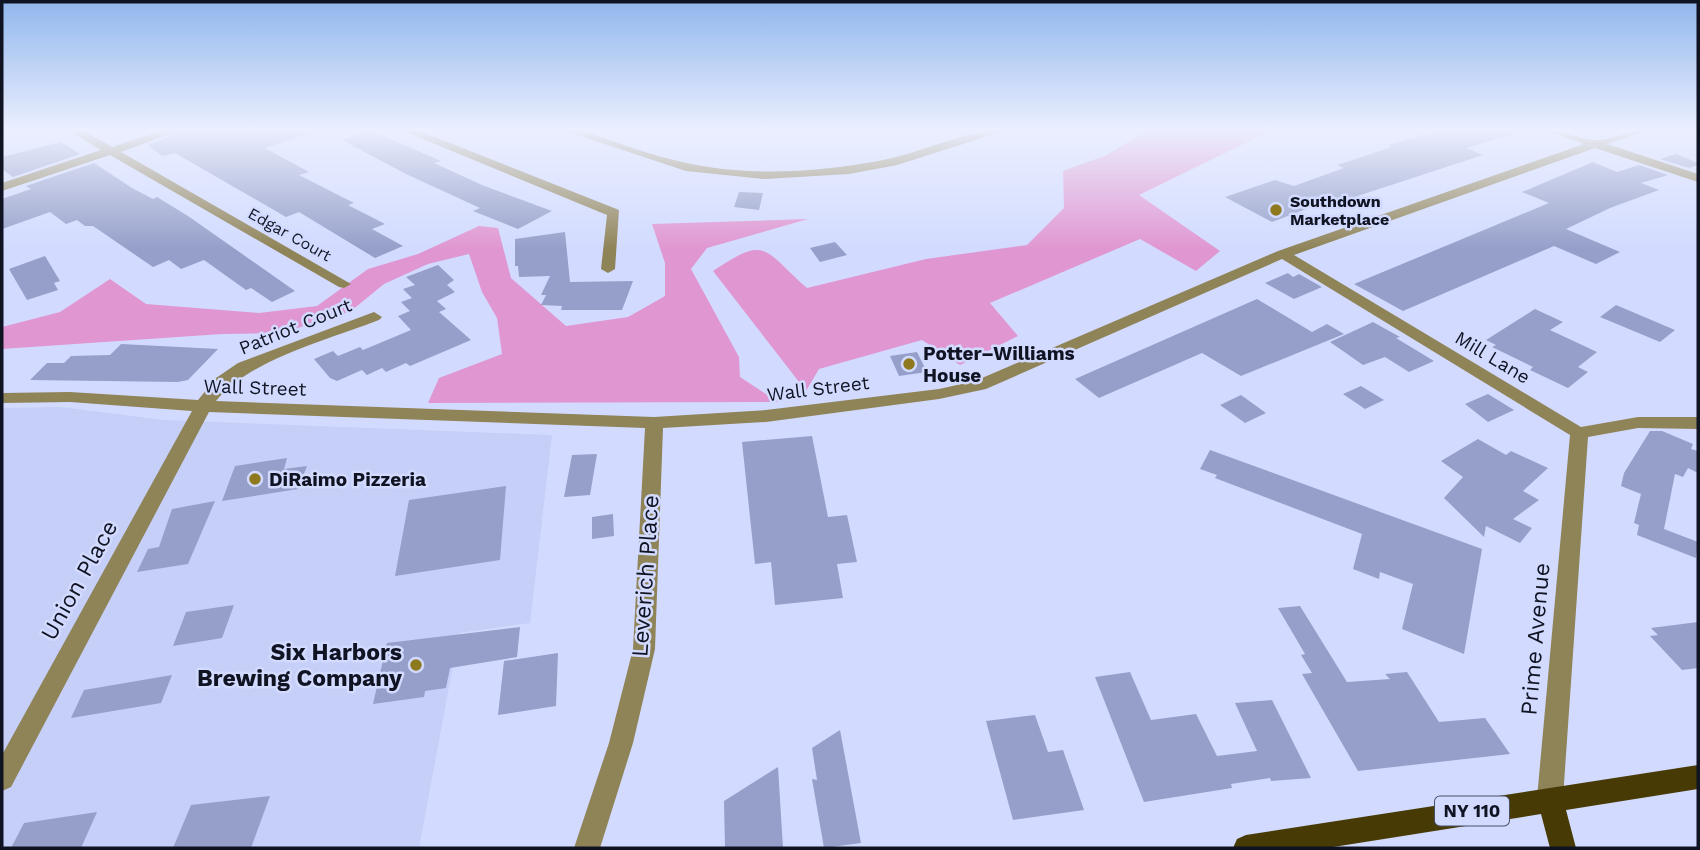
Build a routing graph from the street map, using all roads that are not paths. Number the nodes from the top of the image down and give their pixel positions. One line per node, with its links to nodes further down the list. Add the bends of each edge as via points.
1 (55, 170): 9 (street)
2 (140, 170): 12 (street, Edgar Court)
3 (508, 170): 11 (street, via 614,213)
4 (703, 170): 5 (street, via 778,175)
5 (851, 170)
6 (1520, 170): 10 (street, Wall Street)
7 (1672, 170): 8 (street)
8 (1698, 178)
9 (2, 187)
10 (1283, 254): 16 (street, Wall Street, via 980,386 766,416); 18 (street, Mill Lane)
11 (608, 269)
12 (344, 284)
13 (374, 317): 15 (street, Patriot Court, via 244,367 222,382)
14 (2, 398): 15 (street, Wall Street, via 70,397)
15 (203, 406): 16 (street, Wall Street); 20 (street, Union Place)
16 (654, 423): 22 (street, Leverich Place, via 644,649 621,743)
17 (1698, 424): 18 (street, via 1653,419)
18 (1579, 433): 21 (street, Prime Avenue)
19 (1698, 777): 21 (main road, NY 110)
20 (2, 779)
21 (1550, 798): 23 (main road, NY 110); 24 (main road, Prime Avenue)
22 (587, 848)
23 (1246, 848)
24 (1563, 848)

